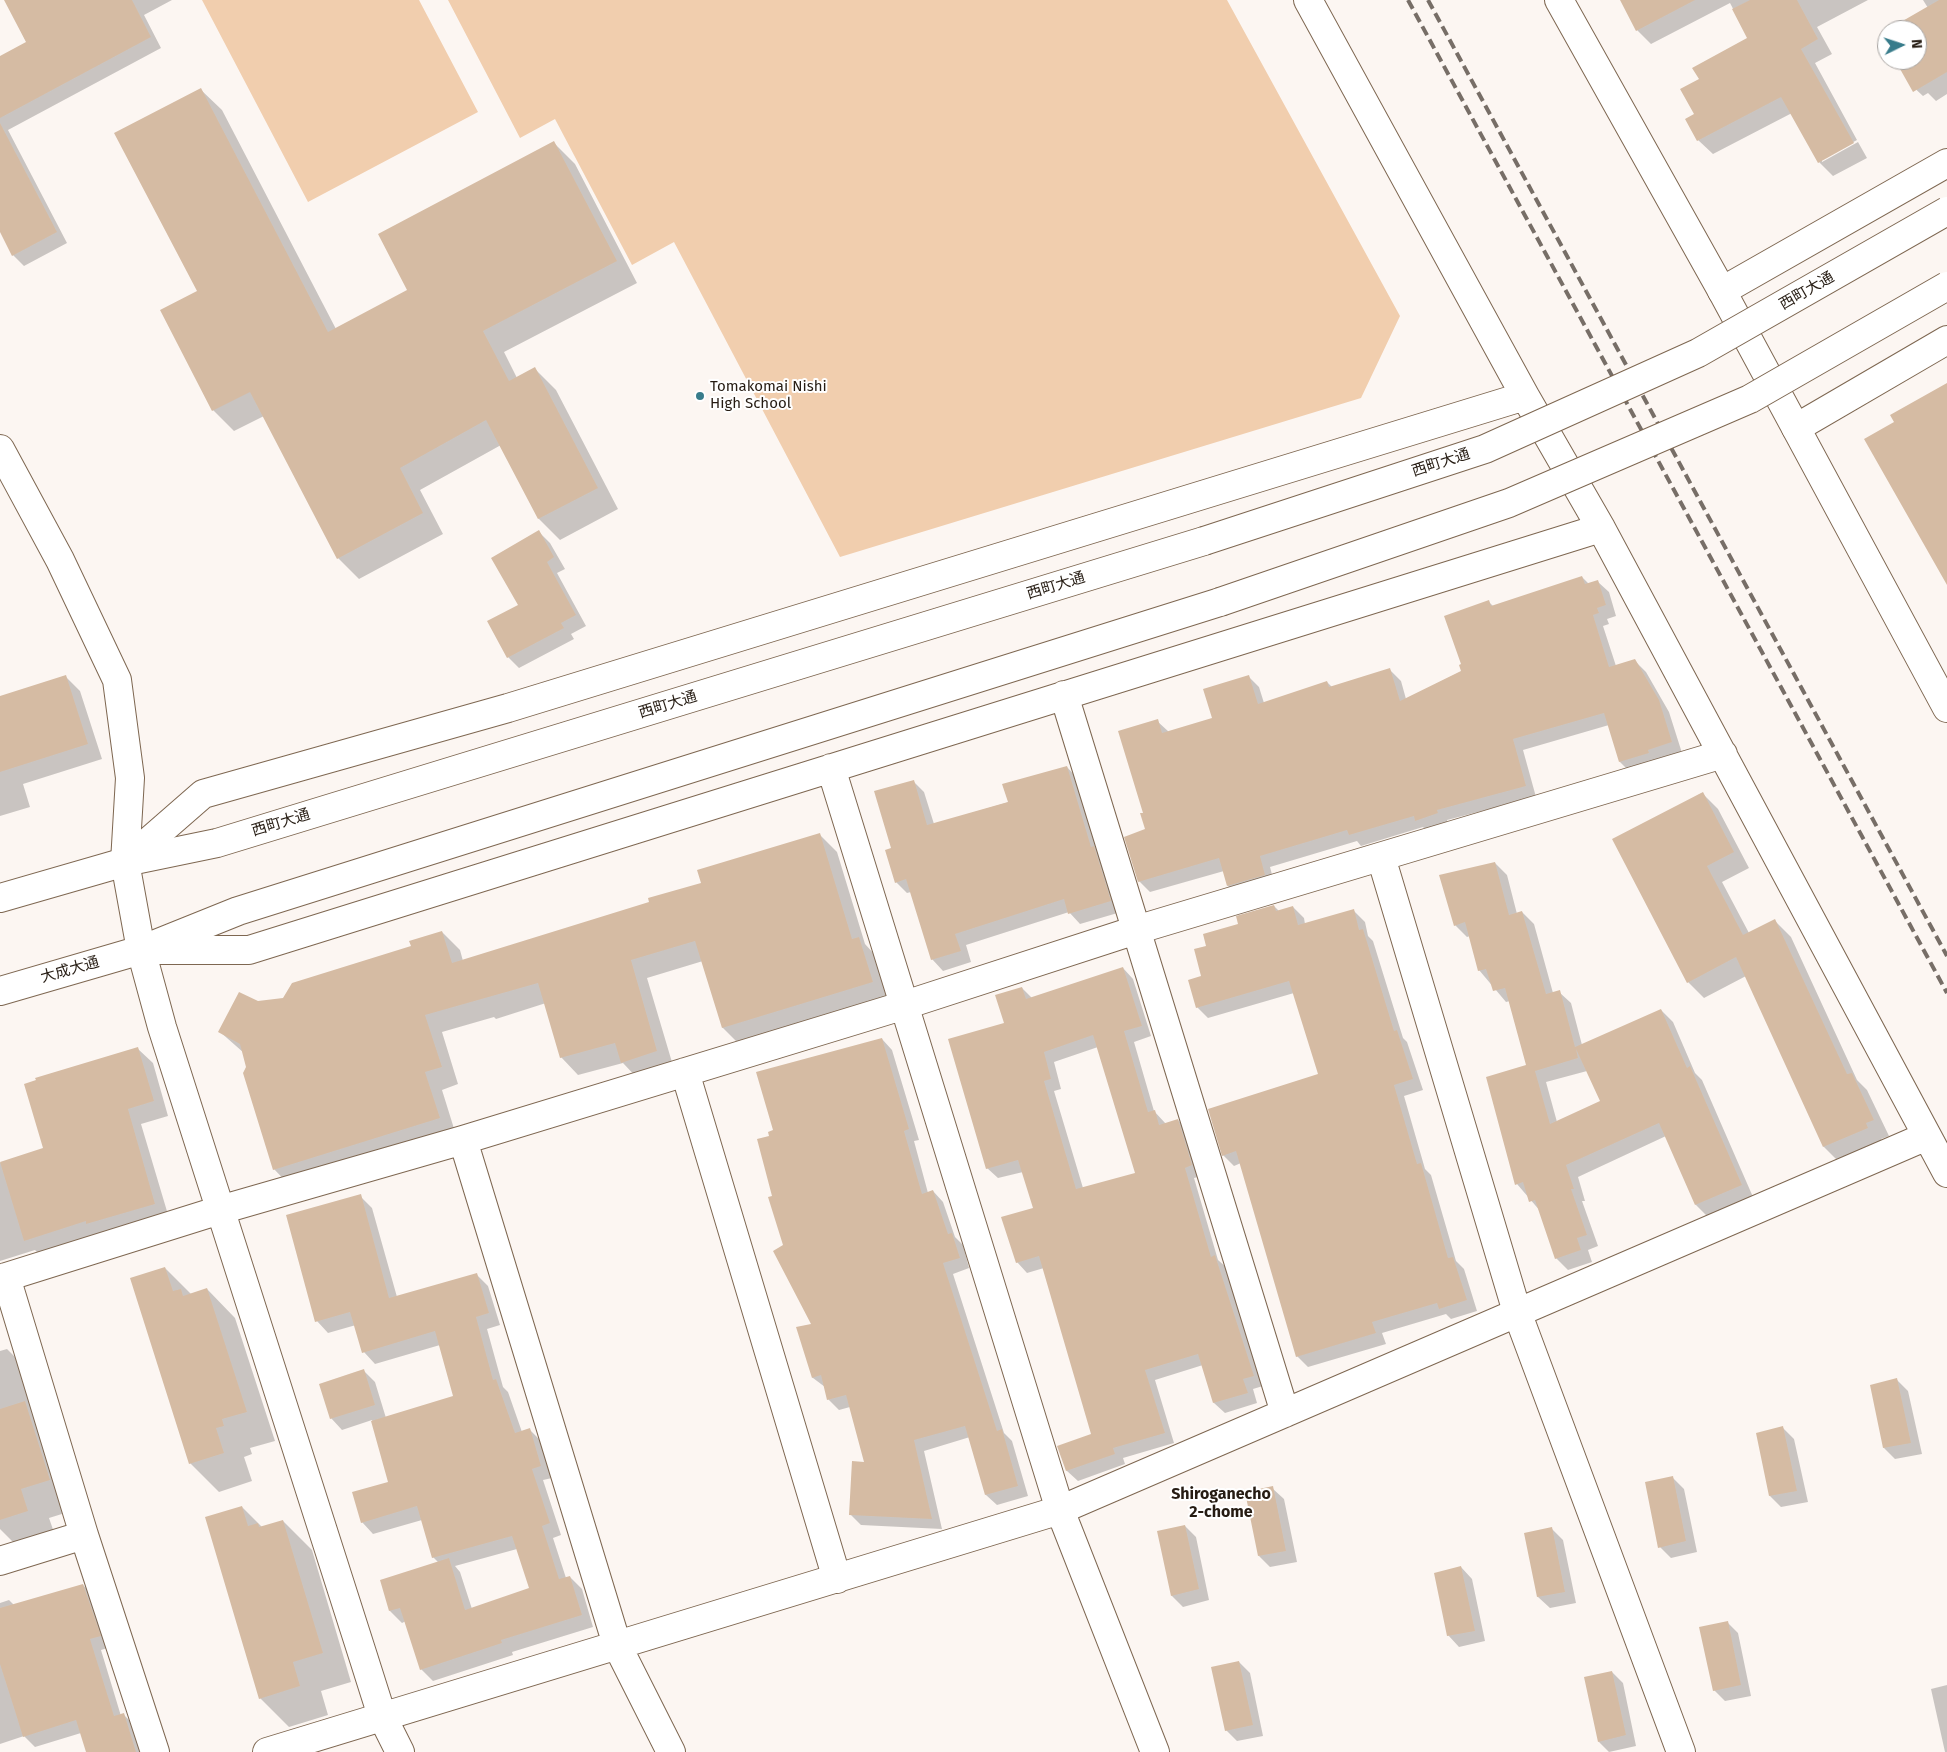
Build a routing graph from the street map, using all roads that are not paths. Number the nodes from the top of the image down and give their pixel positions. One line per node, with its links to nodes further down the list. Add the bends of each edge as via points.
1 (1308, 0): 8 (street)
2 (1559, 0): 6 (street)
3 (1947, 163): 6 (street)
4 (1947, 211): 17 (street, 西町大通, bridge, via 1698,353 1485,449 1204,541 217,842)
5 (1947, 286): 20 (street, bridge, via 1750,399 1508,503 1220,602 238,911)
6 (1722, 292): 9 (street)
7 (1947, 340): 9 (street)
8 (1525, 396): 11 (street); 17 (street, via 508,708 203,794)
9 (1796, 428): 13 (street)
10 (0, 449): 17 (street, via 60,560 117,680 130,778)
11 (1601, 528): 12 (street); 14 (street)
12 (1064, 695): 15 (street); 19 (street)
13 (1947, 708)
14 (1722, 754): 16 (street); 24 (street)
15 (831, 768): 20 (street, via 250,950); 22 (street)
16 (1381, 857): 19 (street); 29 (street)
17 (125, 862): 18 (street); 20 (street)
18 (0, 898)
19 (1136, 930): 22 (street); 30 (street)
20 (141, 950): 21 (street, 大成大通); 27 (street)
21 (0, 991)
22 (904, 1005): 23 (street); 31 (street)
23 (685, 1072): 25 (street); 34 (street)
24 (1926, 1136): 26 (street); 29 (street)
25 (463, 1140): 27 (street); 35 (street)
26 (1947, 1173)
27 (220, 1210): 28 (street); 36 (street)
28 (3, 1278): 32 (street)
29 (1517, 1312): 30 (street); 42 (street)
30 (1285, 1413): 31 (street)
31 (1060, 1510): 34 (street); 41 (street)
32 (84, 1535): 33 (street); 37 (street)
33 (0, 1561)
34 (837, 1579): 35 (street)
35 (617, 1645): 36 (street); 40 (street)
36 (382, 1716): 38 (street); 39 (street)
37 (155, 1752)
38 (267, 1752)
39 (400, 1752)
40 (671, 1752)
41 (1155, 1752)
42 (1681, 1752)

